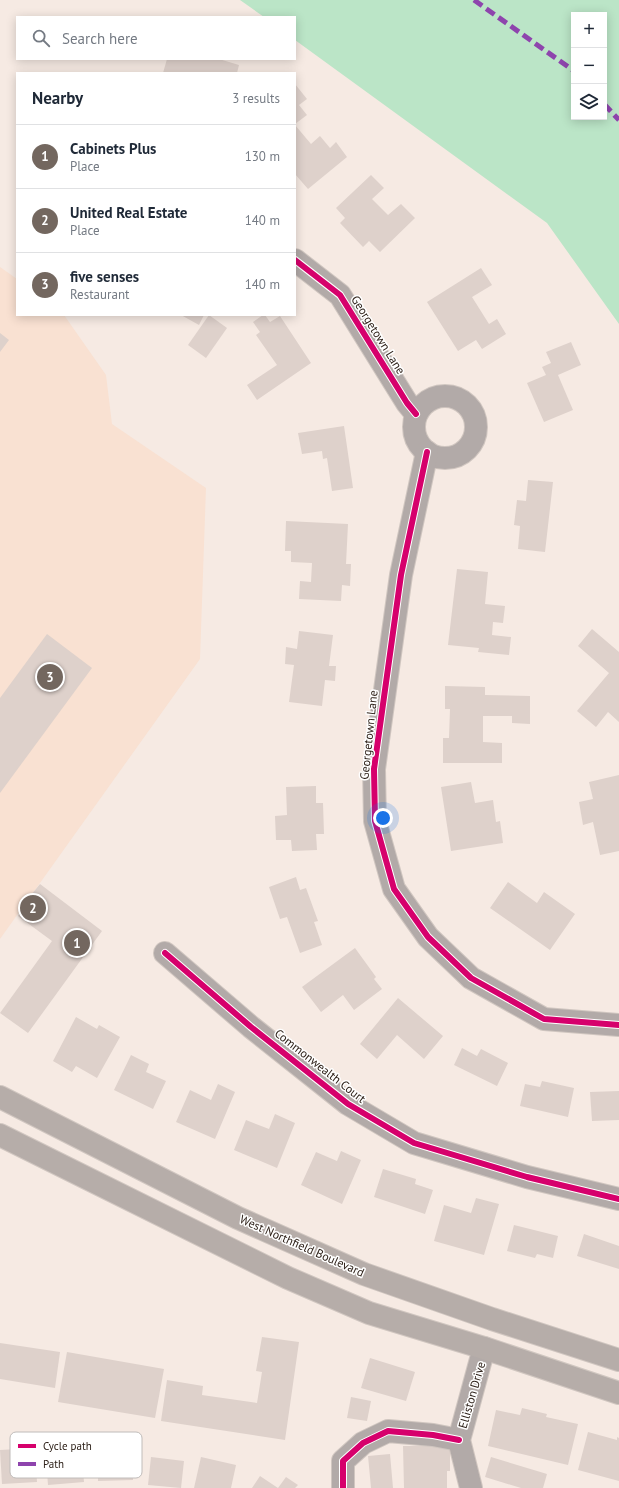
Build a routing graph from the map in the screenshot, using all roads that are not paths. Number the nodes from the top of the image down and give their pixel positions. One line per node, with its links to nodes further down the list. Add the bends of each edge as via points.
1 (296, 261): 2 (street, Georgetown Lane, via 340,295)
2 (416, 414): 3 (street, via 413,424 414,435 418,444); 3 (street, via 421,405 430,399 450,395 468,405 474,414 475,435 464,452 455,457 444,458)
3 (427, 452): 5 (street, Georgetown Lane, via 401,575 374,769 375,821 394,889 428,936 471,978 544,1019)
4 (165, 953): 8 (street, Commonwealth Court, via 251,1027 348,1104 414,1143 527,1177)
5 (619, 1025)
6 (0, 1097): 9 (main road, West Northfield Boulevard)
7 (0, 1135): 10 (main road)
8 (619, 1198)
9 (264, 1229): 10 (main road); 12 (main road, West Northfield Boulevard, via 364,1274)
10 (250, 1259): 11 (main road, via 369,1313)
11 (484, 1348): 13 (main road); 14 (street, Elliston Drive)
12 (619, 1360)
13 (619, 1393)
14 (459, 1440): 15 (street, via 388,1431 363,1443 343,1460); 16 (street, Elliston Drive)
15 (343, 1488)
16 (472, 1488)

